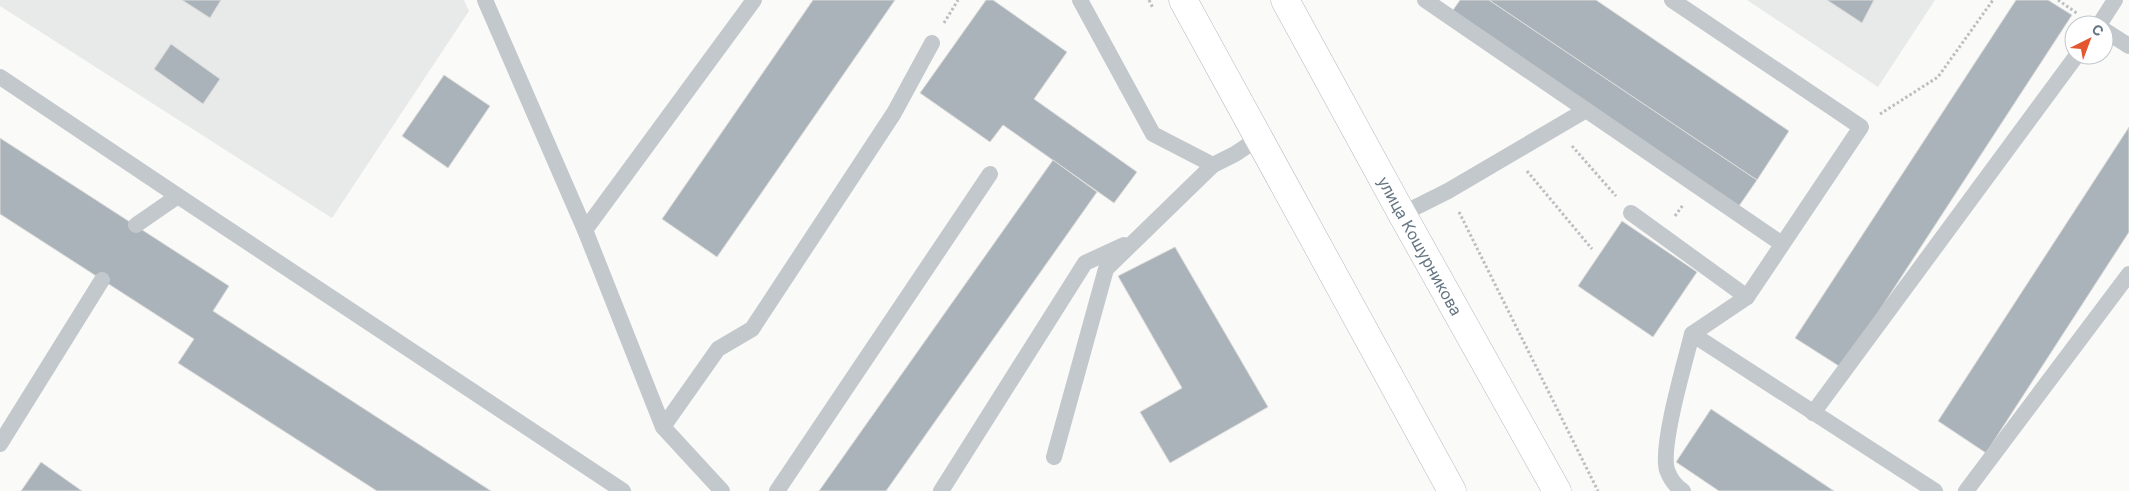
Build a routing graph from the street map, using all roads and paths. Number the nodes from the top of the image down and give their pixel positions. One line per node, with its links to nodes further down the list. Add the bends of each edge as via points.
1 (486, 0): 31 (lane)
2 (754, 0): 31 (lane)
3 (958, 0): 11 (path)
4 (1080, 0): 23 (lane, via 1153,134)
5 (1183, 0): 21 (main road)
6 (1285, 0): 29 (main road, улица Кошурникова)
7 (1425, 0): 18 (lane)
8 (1672, 0): 19 (lane)
9 (1993, 0): 19 (path, via 1938,77)
10 (2115, 0): 12 (lane)
11 (953, 6)
12 (2105, 15)
13 (2114, 36): 15 (lane)
14 (932, 43): 41 (lane, via 894,113 752,330 718,349)
15 (2129, 46)
16 (2069, 65): 40 (lane)
17 (0, 76): 27 (lane)
18 (1586, 110): 20 (lane); 25 (lane)
19 (1861, 126): 34 (lane)
20 (1556, 129): 22 (lane); 28 (path)
21 (1259, 138): 23 (lane); 48 (main road)
22 (1512, 153): 26 (lane); 35 (path)
23 (1213, 165): 33 (lane)
24 (990, 174): 46 (lane)
25 (1696, 186): 32 (path); 34 (lane)
26 (1448, 191): 29 (lane); 50 (path)
27 (178, 196): 30 (lane); 44 (lane)
28 (1631, 213): 32 (lane)
29 (1402, 214): 49 (main road, улица Кошурникова)
30 (136, 225)
31 (585, 230): 41 (lane)
32 (1662, 236): 38 (lane)
33 (1136, 240): 43 (lane, via 1106,269); 47 (lane, via 1085,262)
34 (1782, 244): 38 (lane)
35 (1592, 249)
36 (2129, 274): 53 (lane)
37 (102, 280): 42 (lane)
38 (1747, 296): 39 (lane)
39 (1692, 334): 40 (lane); 51 (lane, via 1666,443 1667,469 1676,486)
40 (1813, 413): 52 (lane)
41 (663, 427): 45 (lane)
42 (0, 444)
43 (1054, 457)
44 (623, 491)
45 (722, 491)
46 (777, 491)
47 (941, 491)
48 (1452, 491)
49 (1557, 491)
50 (1598, 491)
51 (1683, 491)
52 (1935, 491)
53 (1966, 491)

